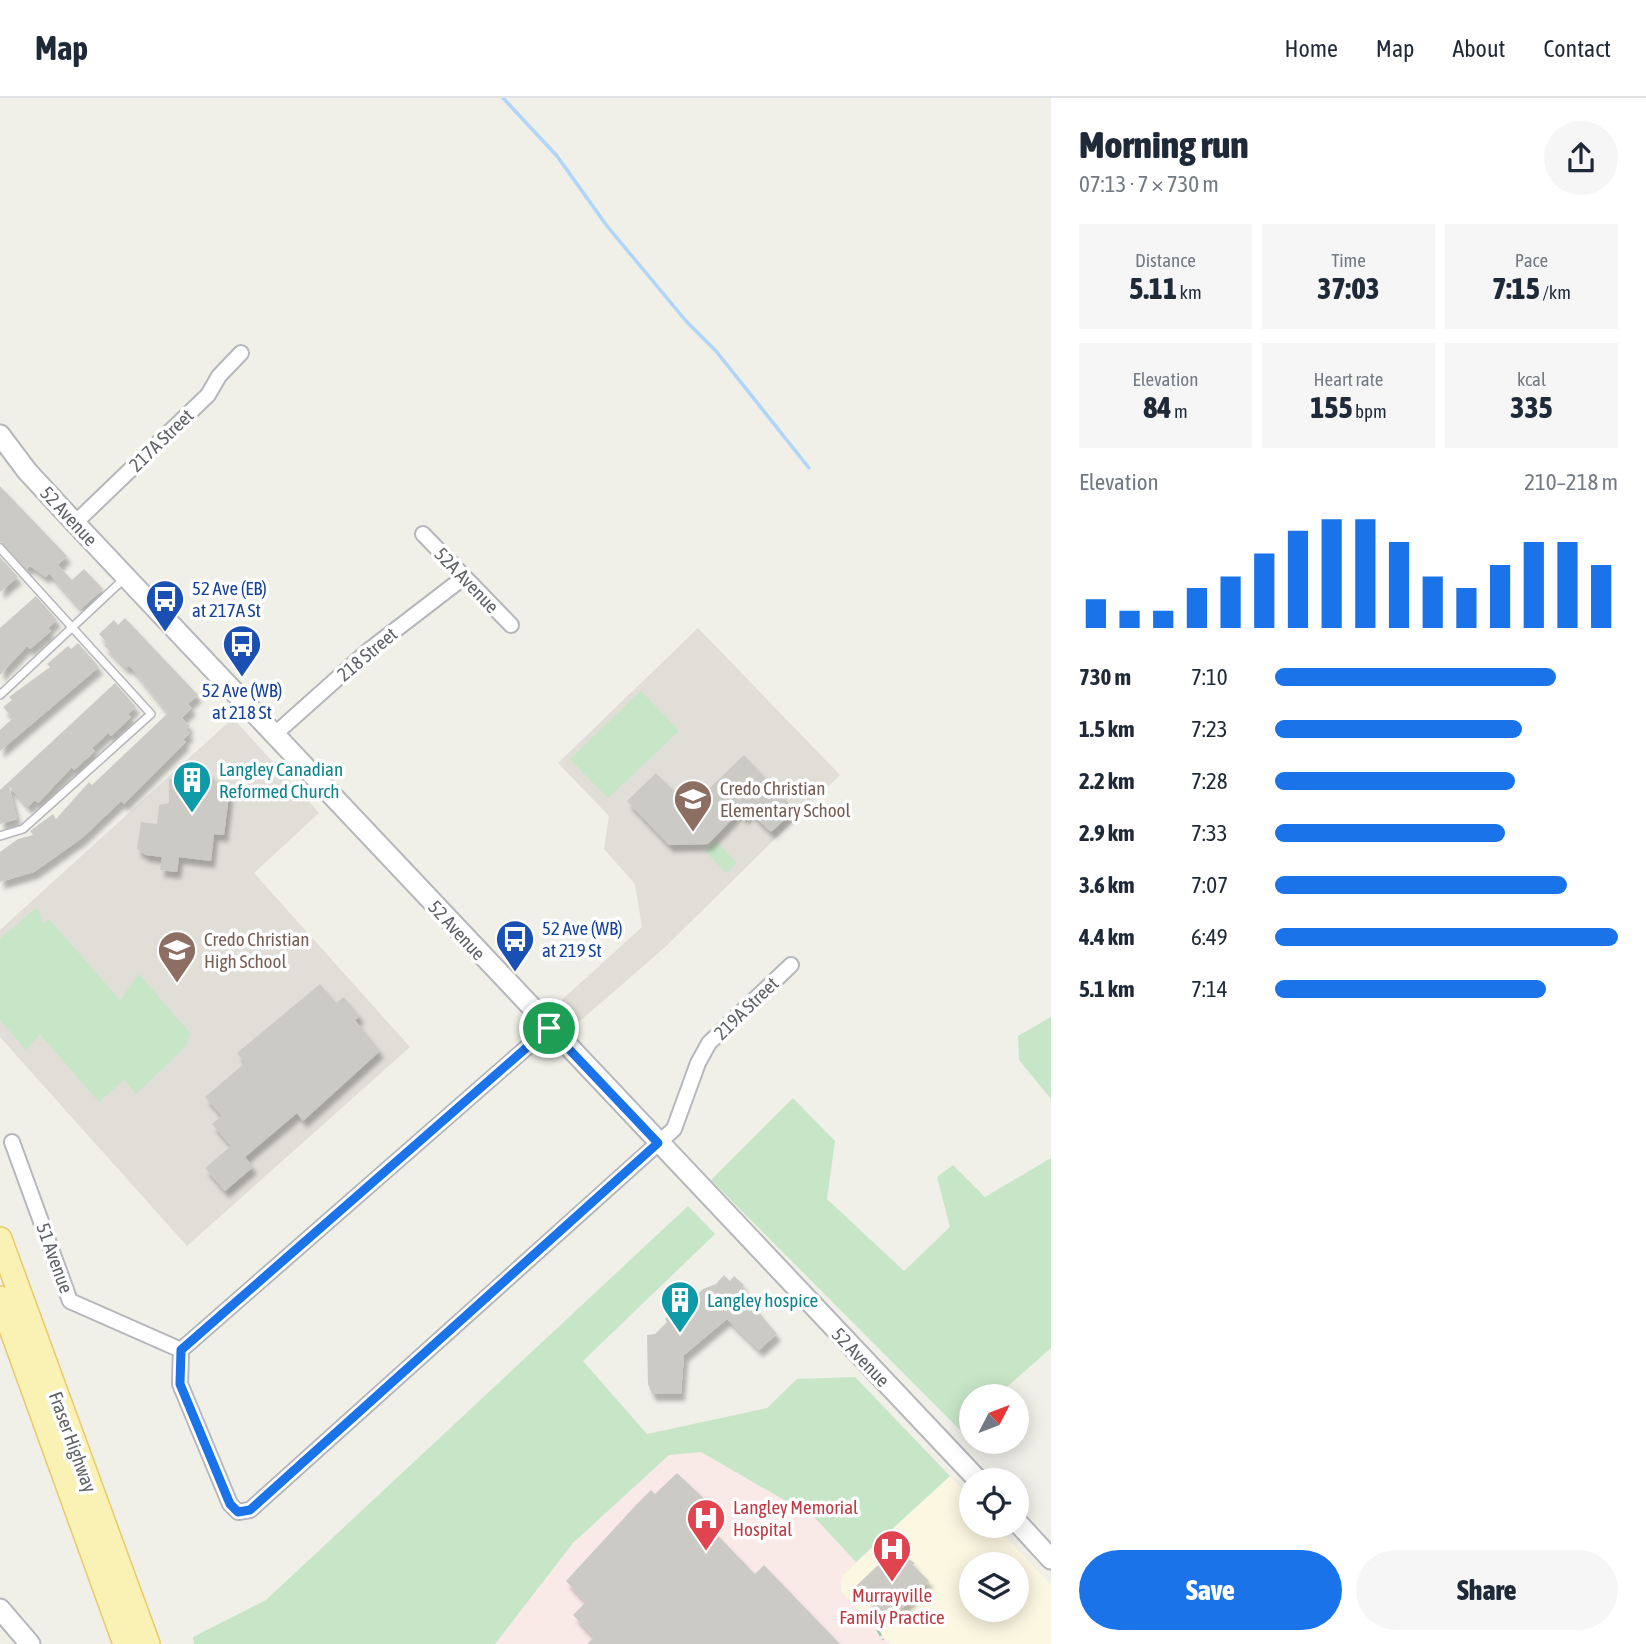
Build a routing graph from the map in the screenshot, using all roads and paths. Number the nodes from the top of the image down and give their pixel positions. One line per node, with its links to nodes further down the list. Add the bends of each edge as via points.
1 (241, 353): 3 (street, 217A Street, via 208,395)
2 (0, 435): 3 (street, 52 Avenue)
3 (75, 523): 6 (street, 52 Avenue)
4 (423, 534): 7 (street, 52A Avenue)
5 (0, 548): 9 (lane)
6 (127, 577): 9 (lane); 11 (street, 52 Avenue)
7 (463, 578): 8 (street, 52A Avenue); 11 (street, 218 Street, via 368,651)
8 (510, 625)
9 (74, 626): 10 (lane); 12 (lane, via 151,715 23,829)
10 (0, 695)
11 (275, 734): 14 (street, 52 Avenue)
12 (0, 836)
13 (791, 965): 16 (street, 219A Street, via 709,1043 681,1117)
14 (549, 1028): 16 (street, 52 Avenue); 19 (street)
15 (12, 1142): 19 (street, 51 Avenue, via 70,1301)
16 (658, 1143): 19 (street, 219A Street, via 250,1510 238,1512 230,1504 180,1384); 20 (street, 52 Avenue)
17 (0, 1239): 28 (main road, Fraser Highway)
18 (0, 1298): 27 (main road, Fraser Highway)
19 (181, 1350)
20 (967, 1468)
21 (1029, 1535): 22 (street)
22 (1051, 1559)
23 (0, 1609): 26 (street)
24 (868, 1611): 25 (path)
25 (883, 1640)
26 (30, 1644)
27 (125, 1644)
28 (148, 1644)

